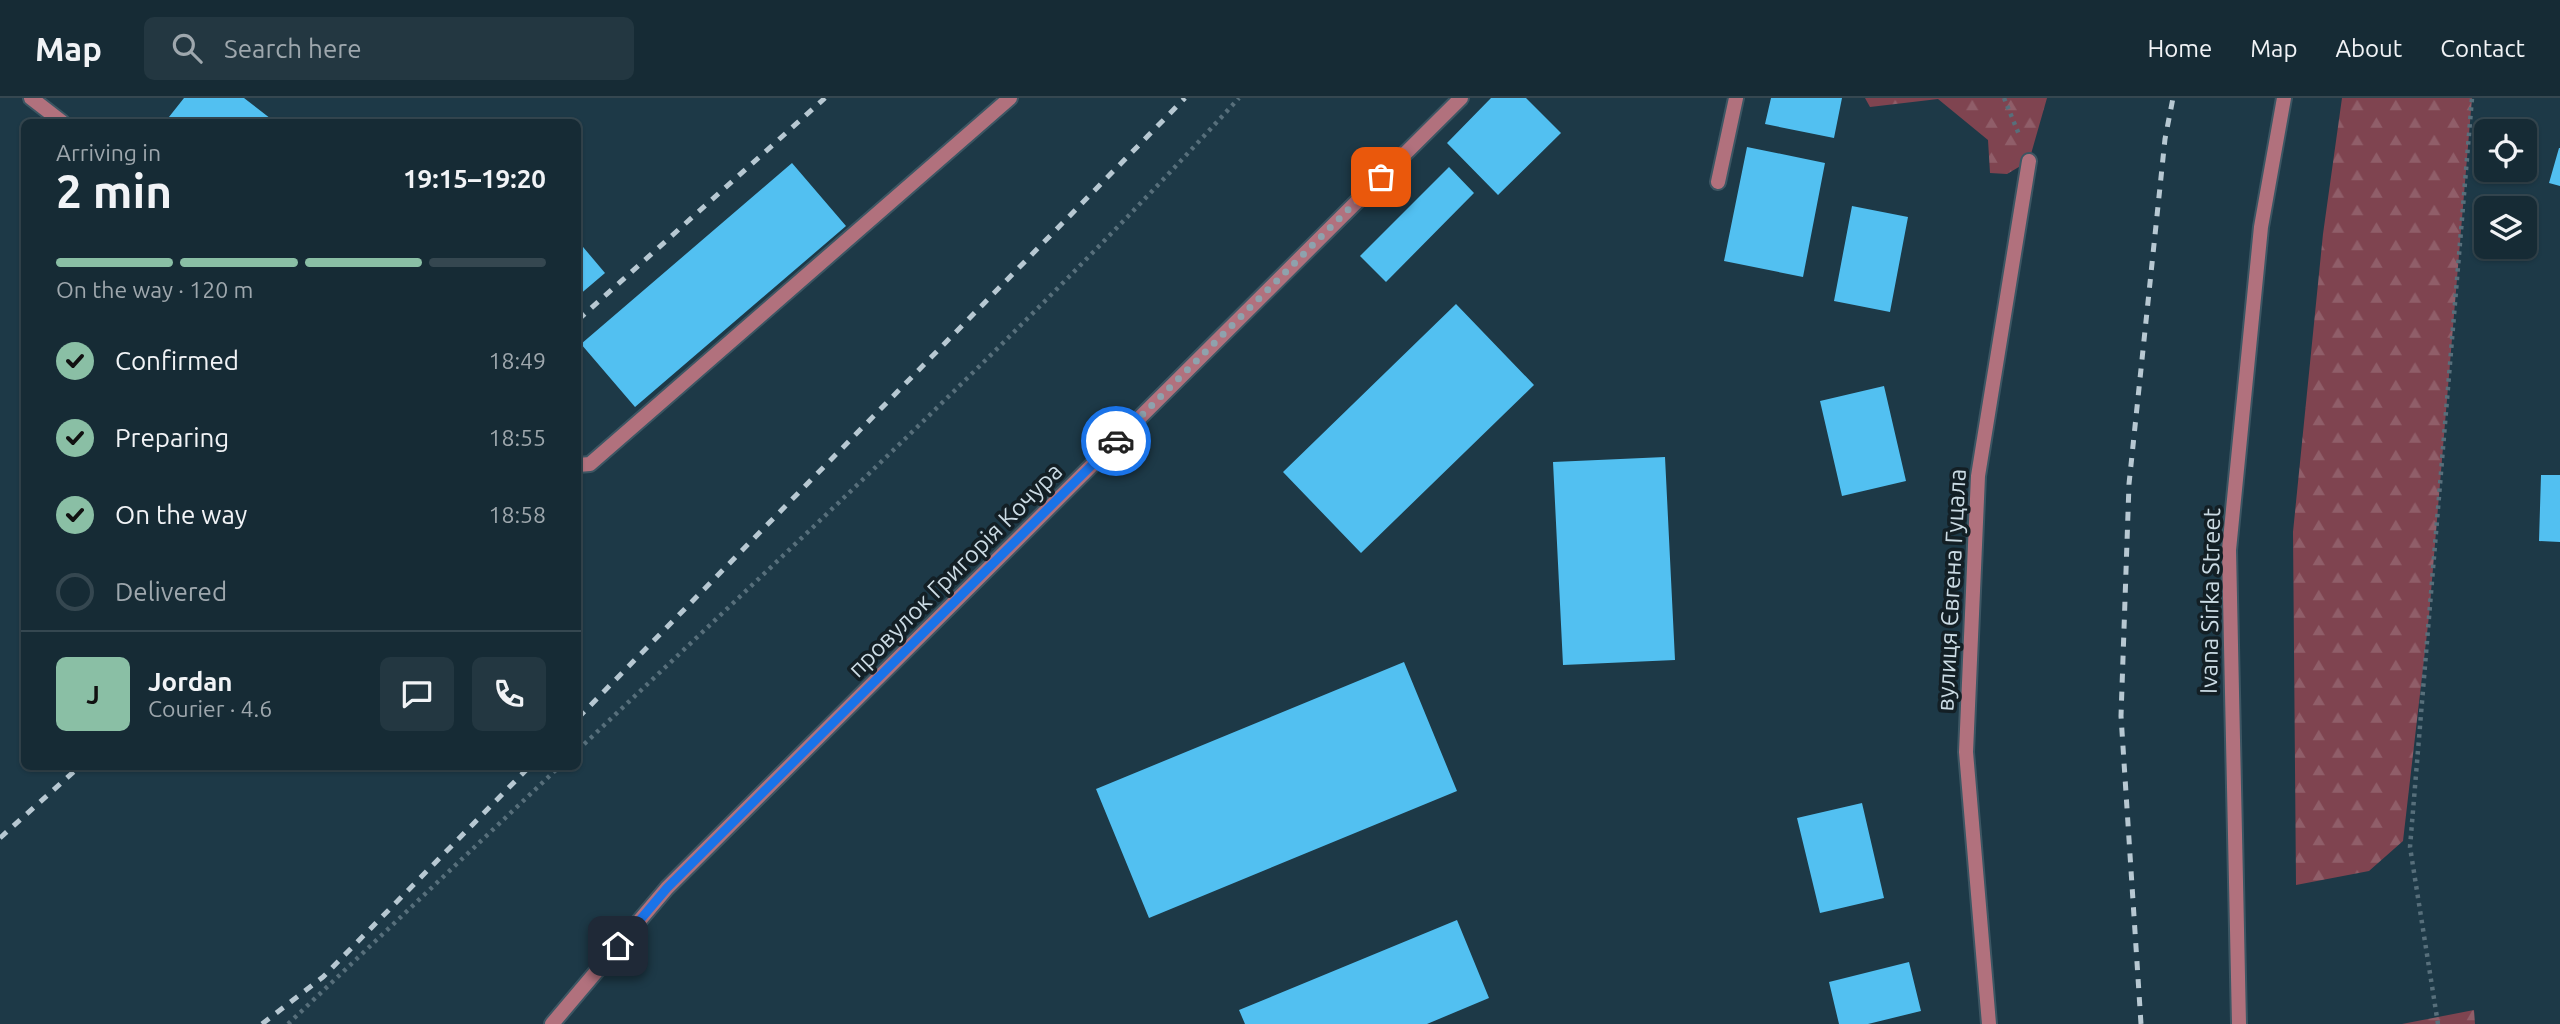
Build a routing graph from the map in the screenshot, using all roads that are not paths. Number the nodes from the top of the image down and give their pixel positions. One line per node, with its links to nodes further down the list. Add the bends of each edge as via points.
1 (31, 98): 6 (street)
2 (1010, 98): 9 (street, via 590,464)
3 (1461, 98): 10 (street, провулок Григорія Кочура, via 667,888)
4 (1735, 98): 8 (street)
5 (2284, 98): 12 (street, Ivana Sirka Street, via 2260,227 2229,550)
6 (58, 119)
7 (2029, 161): 11 (street, вулиця Євгена Гуцала, via 1977,490 1966,751)
8 (1718, 182)
9 (581, 465)
10 (552, 1024)
11 (1989, 1024)
12 (2239, 1024)

